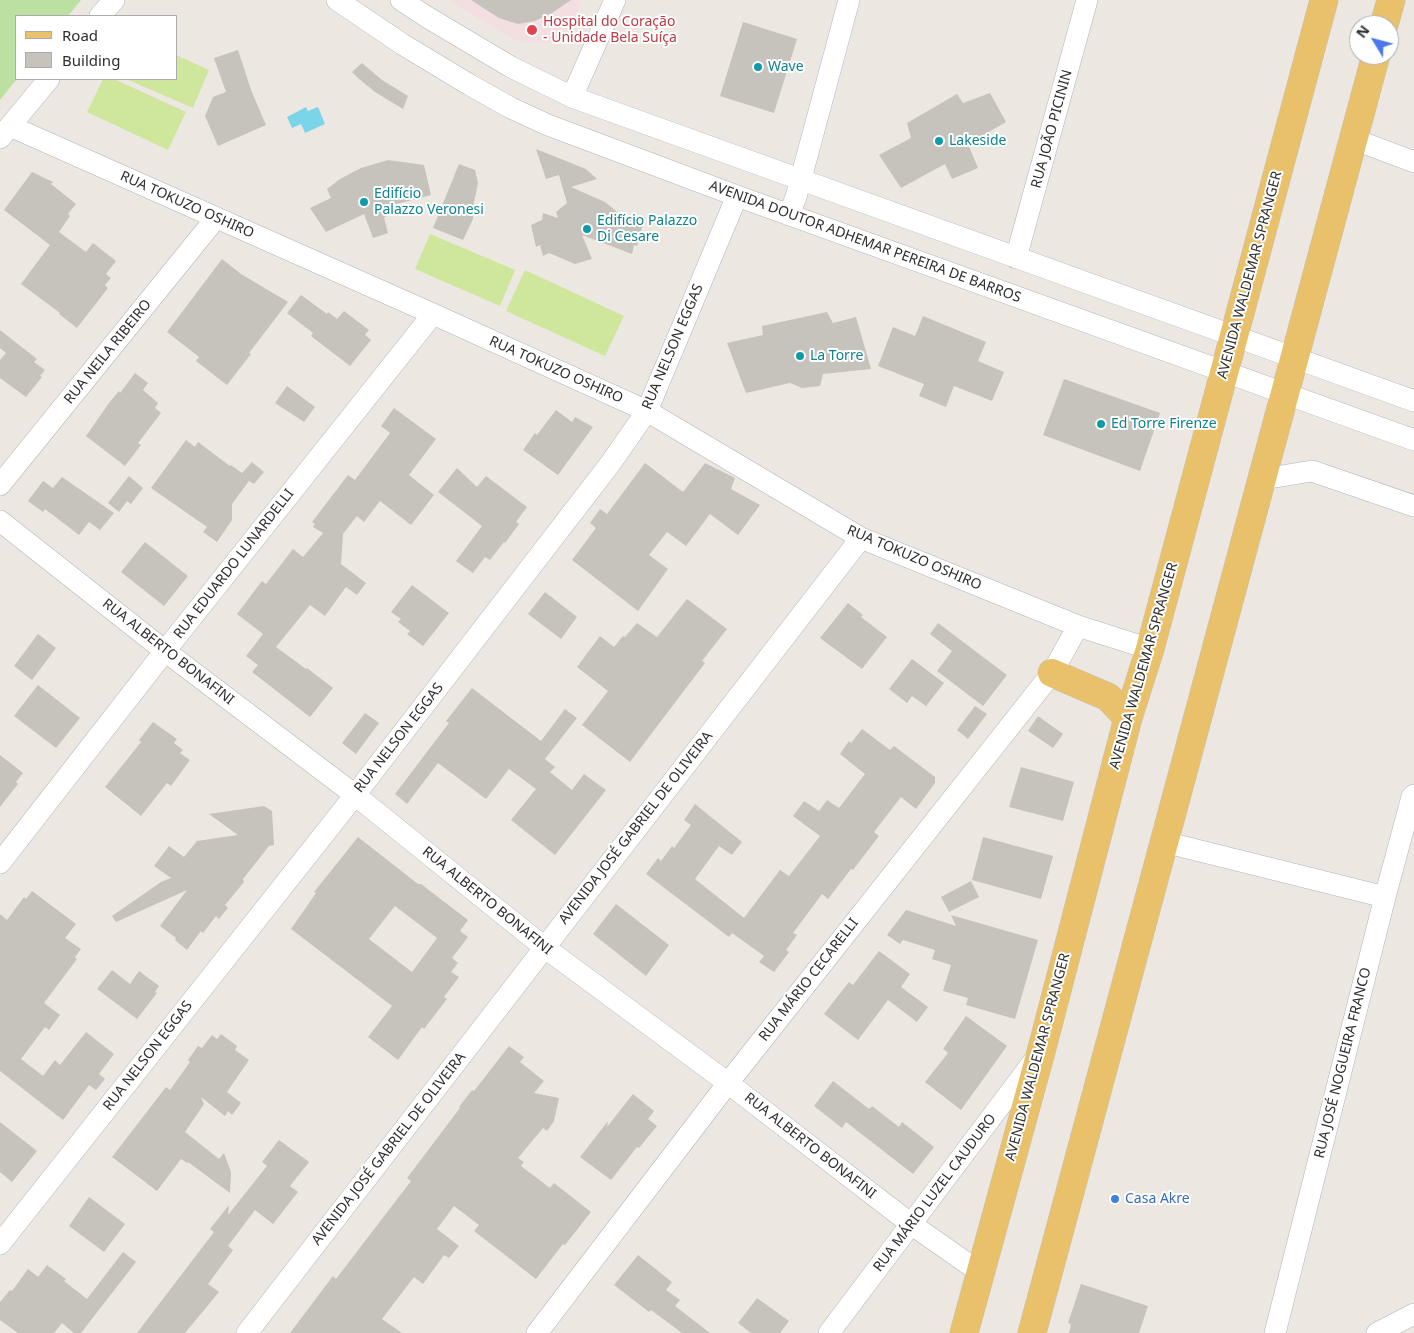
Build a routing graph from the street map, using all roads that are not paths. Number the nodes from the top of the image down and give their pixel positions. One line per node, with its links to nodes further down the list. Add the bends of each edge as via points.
1 (114, 0): 9 (street)
2 (337, 0): 18 (street, AVENIDA DOUTOR ADHEMAR PEREIRA DE BARROS, via 411,49 511,108)
3 (402, 0): 13 (street, via 511,67)
4 (615, 0): 13 (street)
5 (849, 0): 17 (street)
6 (1087, 0): 21 (street, RUA JOÃO PICININ)
7 (1324, 0): 23 (main road, AVENIDA WALDEMAR SPRANGER)
8 (1390, 0): 10 (main road)
9 (101, 15)
10 (1386, 15)
11 (1373, 65): 15 (main road)
12 (48, 80): 14 (street)
13 (572, 97): 17 (street)
14 (5, 132): 20 (street, RUA TOKUZO OSHIRO)
15 (1353, 139): 16 (street); 24 (main road)
16 (1414, 162)
17 (800, 181): 19 (street); 21 (street)
18 (737, 196): 19 (street, AVENIDA DOUTOR ADHEMAR PEREIRA DE BARROS); 28 (street, RUA NELSON EGGAS)
19 (789, 215): 25 (street, AVENIDA DOUTOR ADHEMAR PEREIRA DE BARROS)
20 (216, 218): 22 (street, RUA TOKUZO OSHIRO); 31 (street, RUA NEILA RIBEIRO)
21 (1016, 258): 23 (street)
22 (433, 314): 28 (street, RUA TOKUZO OSHIRO); 37 (street, RUA EDUARDO LUNARDELLI)
23 (1233, 337): 24 (street); 25 (main road, AVENIDA WALDEMAR SPRANGER)
24 (1294, 358): 26 (main road); 27 (street)
25 (1224, 371): 26 (street, AVENIDA DOUTOR ADHEMAR PEREIRA DE BARROS); 36 (main road, AVENIDA WALDEMAR SPRANGER)
26 (1286, 393): 29 (street, AVENIDA DOUTOR ADHEMAR PEREIRA DE BARROS); 30 (main road)
27 (1414, 402)
28 (647, 411): 34 (street, RUA TOKUZO OSHIRO); 40 (street, RUA NELSON EGGAS, via 610,464)
29 (1414, 440)
30 (1262, 479): 32 (street, via 1312,471); 42 (main road)
31 (0, 485)
32 (1414, 506)
33 (0, 520): 37 (street, RUA ALBERTO BONAFINI)
34 (861, 538): 35 (street, RUA TOKUZO OSHIRO); 45 (street, AVENIDA JOSÉ GABRIEL DE OLIVEIRA)
35 (1078, 626): 36 (street, RUA TOKUZO OSHIRO); 38 (street, RUA MÁRIO CECARELLI)
36 (1150, 649): 39 (main road, AVENIDA WALDEMAR SPRANGER)
37 (164, 652): 40 (street, RUA ALBERTO BONAFINI); 43 (street, RUA EDUARDO LUNARDELLI)
38 (1052, 672): 39 (main road, via 1108,697); 47 (street, RUA MÁRIO CECARELLI)
39 (1128, 718): 46 (main road, AVENIDA WALDEMAR SPRANGER)
40 (355, 795): 45 (street, RUA ALBERTO BONAFINI); 49 (street, RUA NELSON EGGAS)
41 (1414, 795): 44 (street, RUA JOSÉ NOGUEIRA FRANCO)
42 (1164, 842): 44 (street); 56 (main road)
43 (0, 863)
44 (1385, 897): 57 (street, RUA JOSÉ NOGUEIRA FRANCO)
45 (544, 948): 47 (street, RUA ALBERTO BONAFINI); 52 (street, AVENIDA JOSÉ GABRIEL DE OLIVEIRA)
46 (1041, 1052): 48 (street, RUA MÁRIO LUZEL CAUDURO); 50 (main road, AVENIDA WALDEMAR SPRANGER)
47 (728, 1083): 48 (street, RUA ALBERTO BONAFINI); 53 (street, RUA MÁRIO CECARELLI)
48 (911, 1224): 50 (street, RUA ALBERTO BONAFINI); 54 (street, RUA MÁRIO LUZEL CAUDURO)
49 (0, 1244)
50 (981, 1274): 55 (main road, AVENIDA WALDEMAR SPRANGER)
51 (1414, 1314): 58 (street)
52 (247, 1333)
53 (537, 1333)
54 (829, 1333)
55 (964, 1333)
56 (1032, 1333)
57 (1275, 1333)
58 (1377, 1333)

